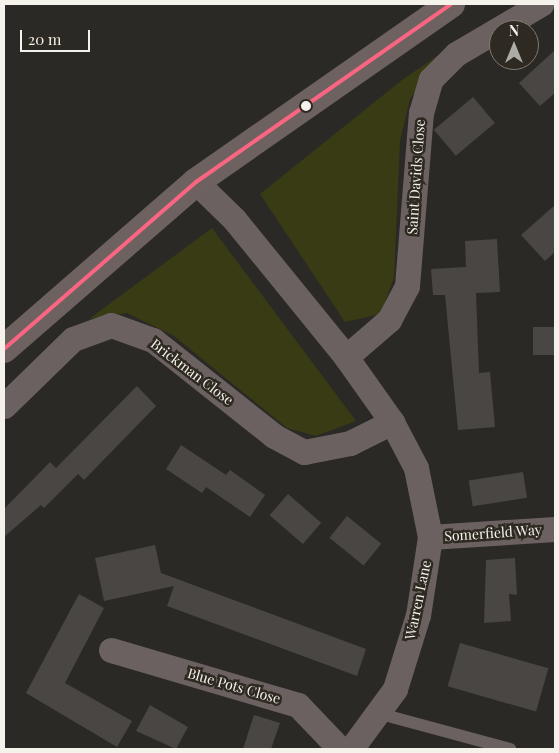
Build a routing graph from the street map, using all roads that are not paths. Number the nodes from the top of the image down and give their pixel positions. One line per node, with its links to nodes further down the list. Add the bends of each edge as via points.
1 (451, 4): 3 (main road)
2 (541, 4): 5 (street, Saint Davids Close, via 456,54 431,79 420,113 407,286 389,320)
3 (196, 182): 4 (main road); 5 (street, Warren Lane, via 234,219)
4 (4, 349)
5 (346, 357): 7 (street, Warren Lane)
6 (4, 406): 7 (street, Brickman Close, via 73,339 111,325 154,340 274,436 304,452 350,443)
7 (392, 422): 9 (street, Warren Lane, via 416,468)
8 (555, 529): 9 (street, Somerfield Way)
9 (430, 537): 11 (street, Warren Lane, via 418,615 395,689)
10 (111, 650): 12 (street, Blue Pots Close, via 298,705)
11 (377, 713): 13 (street, Warren Lane); 14 (lane)
12 (340, 749)
13 (351, 749)
14 (510, 749)

